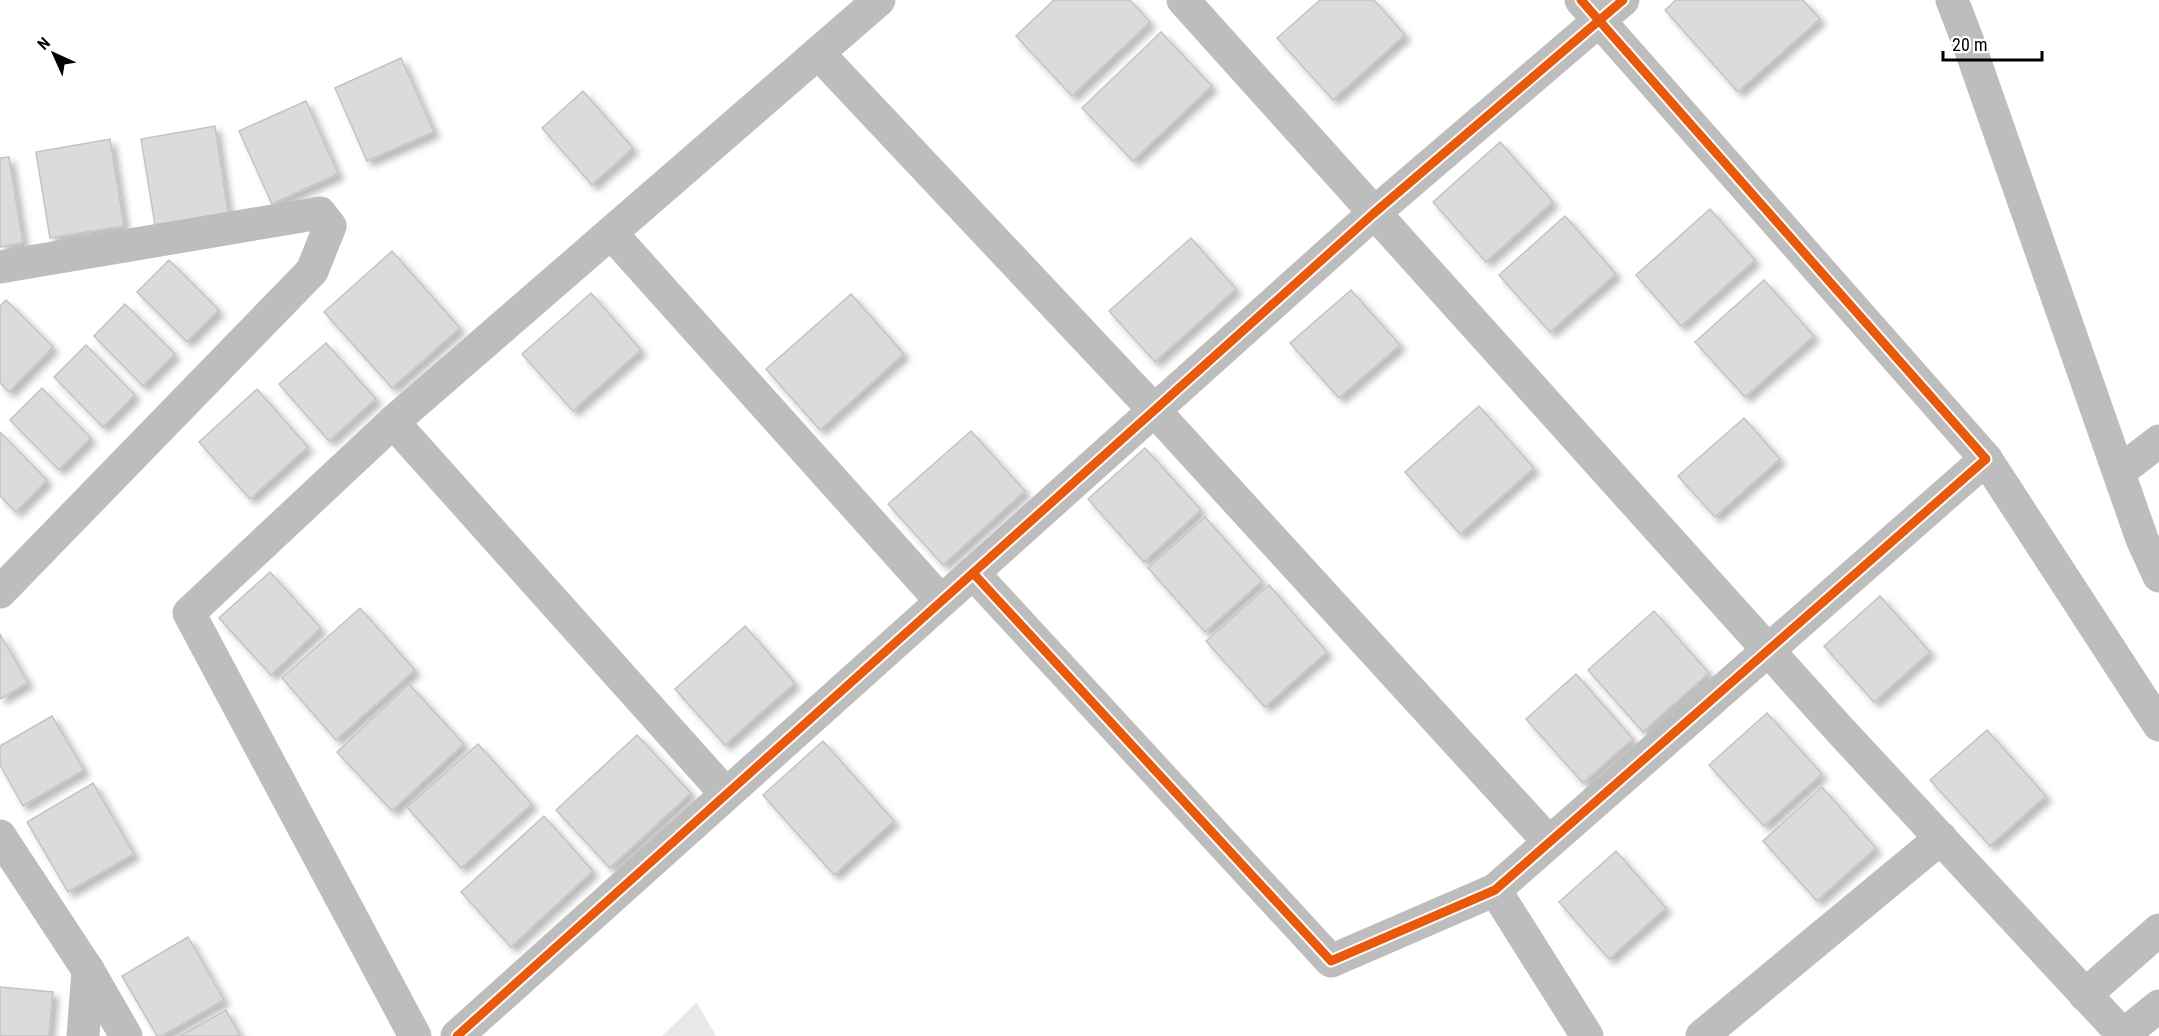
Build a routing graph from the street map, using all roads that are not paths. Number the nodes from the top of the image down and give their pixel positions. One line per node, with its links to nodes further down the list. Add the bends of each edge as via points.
1 (879, 0): 5 (street)
2 (1183, 0): 6 (street)
3 (1952, 0): 13 (street)
4 (1601, 7): 6 (street); 12 (street)
5 (818, 53): 7 (street); 9 (street)
6 (1373, 214): 9 (street); 18 (street)
7 (611, 233): 10 (street); 17 (street)
8 (0, 267): 16 (street, via 320,213 330,226 312,271)
9 (1154, 410): 14 (street); 23 (street)
10 (393, 422): 20 (street); 31 (street, via 189,613)
11 (2159, 441): 13 (street)
12 (1986, 459): 18 (street); 19 (street)
13 (2119, 472): 15 (street)
14 (973, 573): 17 (street); 24 (street, via 1331,961)
15 (2159, 576)
16 (0, 592)
17 (941, 602): 20 (street)
18 (1768, 650): 22 (street); 23 (street)
19 (2159, 725)
20 (726, 794): 32 (street)
21 (0, 836): 26 (street)
22 (1941, 838): 27 (street); 34 (street)
23 (1549, 842): 24 (street)
24 (1495, 890): 33 (street)
25 (2159, 930): 27 (street)
26 (87, 970): 29 (street); 30 (street)
27 (2085, 995): 35 (street)
28 (2159, 1006): 35 (street)
29 (83, 1036)
30 (126, 1036)
31 (415, 1036)
32 (457, 1036)
33 (1587, 1036)
34 (1702, 1036)
35 (2123, 1036)

